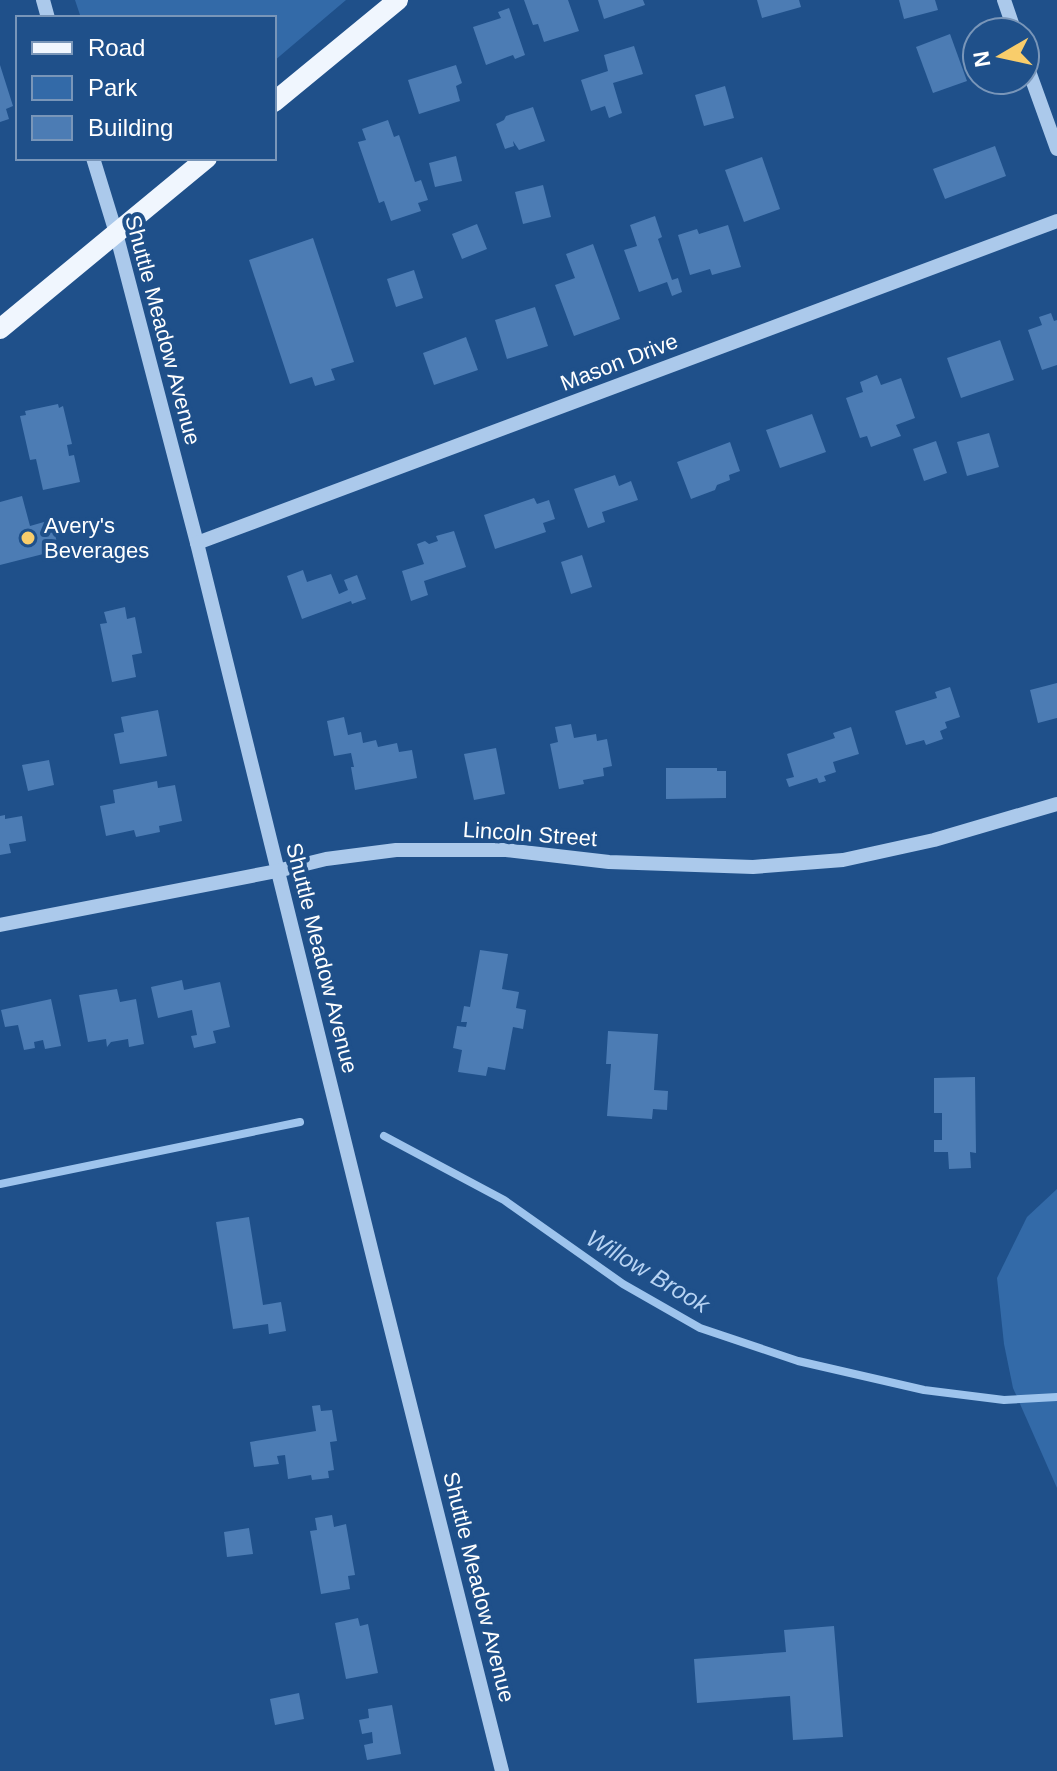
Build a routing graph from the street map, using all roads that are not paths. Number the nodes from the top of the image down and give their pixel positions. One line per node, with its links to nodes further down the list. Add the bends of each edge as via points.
1 (398, 0): 3 (main road)
2 (1038, 96): 4 (street)
3 (276, 100)
4 (1057, 149)
5 (94, 160): 8 (street, Shuttle Meadow Avenue)
6 (205, 160): 8 (main road)
7 (1057, 221): 10 (street, Mason Drive)
8 (116, 233): 9 (main road); 10 (street, Shuttle Meadow Avenue)
9 (0, 329)
10 (197, 543): 12 (street, Shuttle Meadow Avenue)
11 (1057, 804): 12 (street, Lincoln Street, via 843,860 753,867 609,862 506,850 396,850)
12 (277, 871): 13 (street, Lincoln Street); 14 (street, Shuttle Meadow Avenue)
13 (0, 925)
14 (502, 1771)

